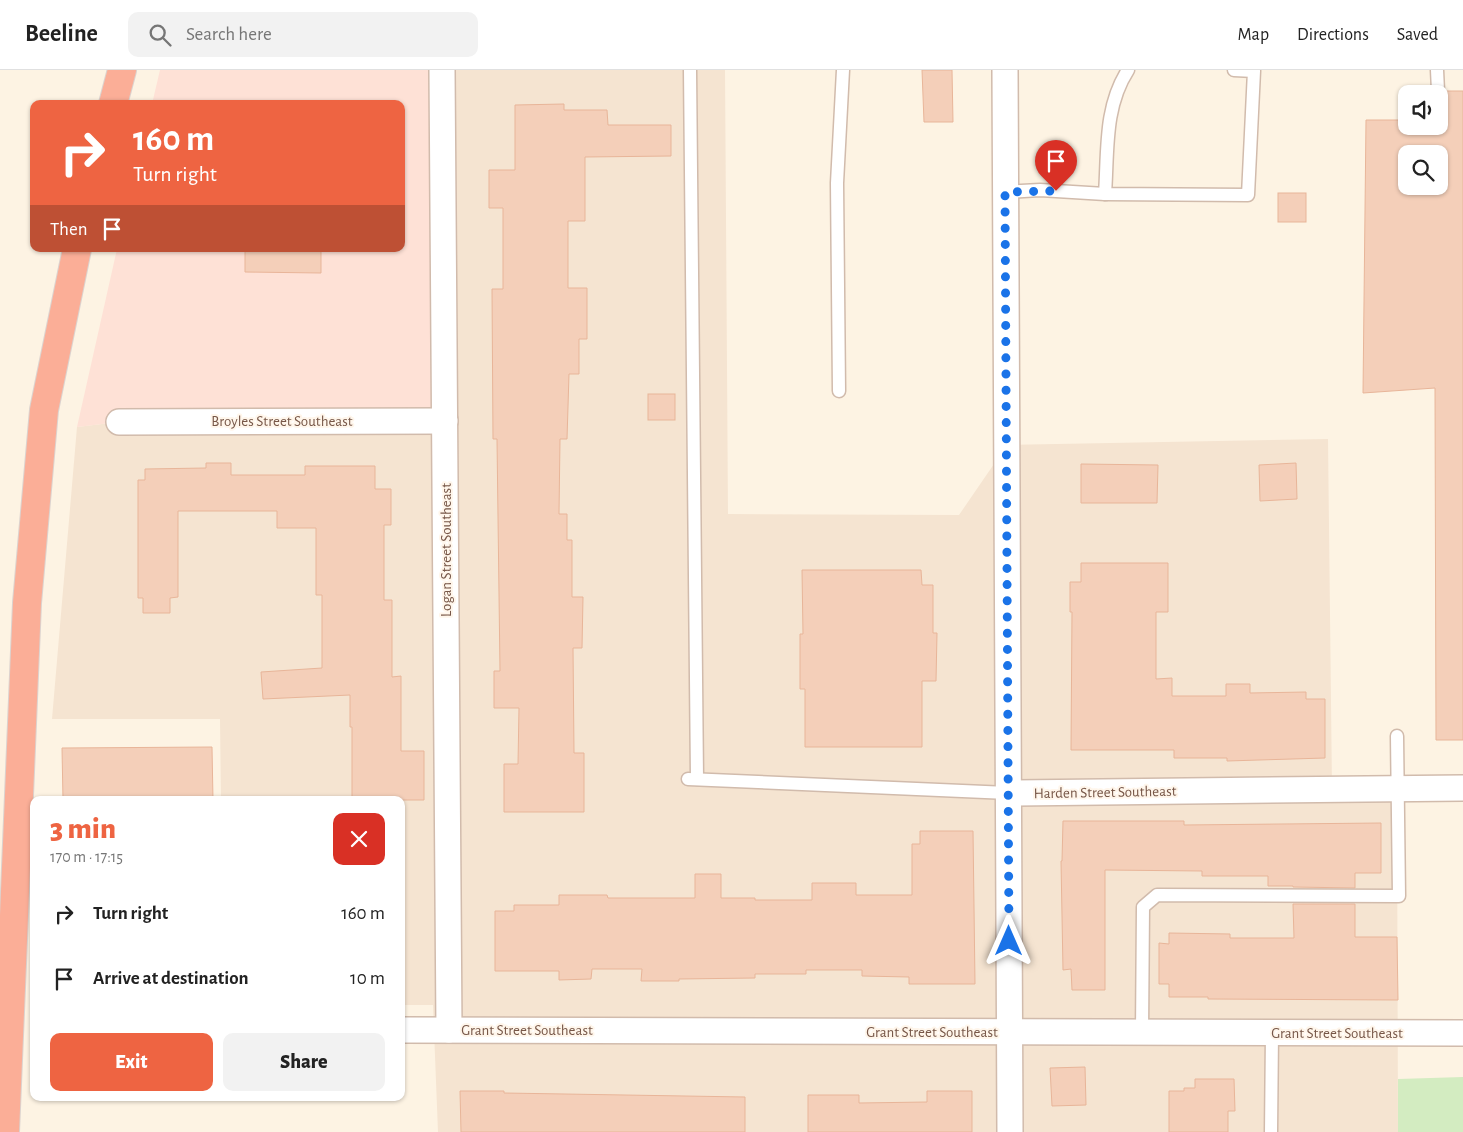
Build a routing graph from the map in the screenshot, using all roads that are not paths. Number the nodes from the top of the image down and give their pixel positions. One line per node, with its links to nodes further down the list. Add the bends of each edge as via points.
1 (122, 70): 10 (highway)
2 (442, 70): 15 (street, Logan Street Southeast)
3 (690, 70): 20 (lane, Harden Street Southeast, via 692,779)
4 (843, 70): 14 (lane, via 837,183)
5 (1005, 70): 11 (street)
6 (1128, 70): 12 (lane, via 1118,85 1110,117)
7 (1234, 70): 12 (lane, via 1254,71 1248,195)
8 (1437, 70): 9 (lane)
9 (1438, 85)
10 (114, 100)
11 (1005, 192): 12 (lane, via 1040,190); 20 (street)
12 (1105, 194)
13 (76, 252): 27 (highway, via 44,410 28,593)
14 (839, 391)
15 (445, 421): 16 (street, Broyles Street Southeast); 22 (street, Logan Street Southeast)
16 (119, 422)
17 (1397, 736): 19 (lane)
18 (1463, 788): 19 (street, Harden Street Southeast)
19 (1397, 789): 20 (street, Harden Street Southeast); 24 (lane, via 1399,896 1157,895 1142,907)
20 (1008, 793): 23 (street)
21 (405, 1030): 22 (street, Grant Street Southeast)
22 (449, 1030): 23 (street, Grant Street Southeast)
23 (1010, 1032): 24 (street, Grant Street Southeast); 28 (street)
24 (1142, 1032): 25 (street, Grant Street Southeast)
25 (1272, 1033): 26 (street, Grant Street Southeast); 29 (lane)
26 (1463, 1033)
27 (5, 1132)
28 (1010, 1132)
29 (1271, 1132)

